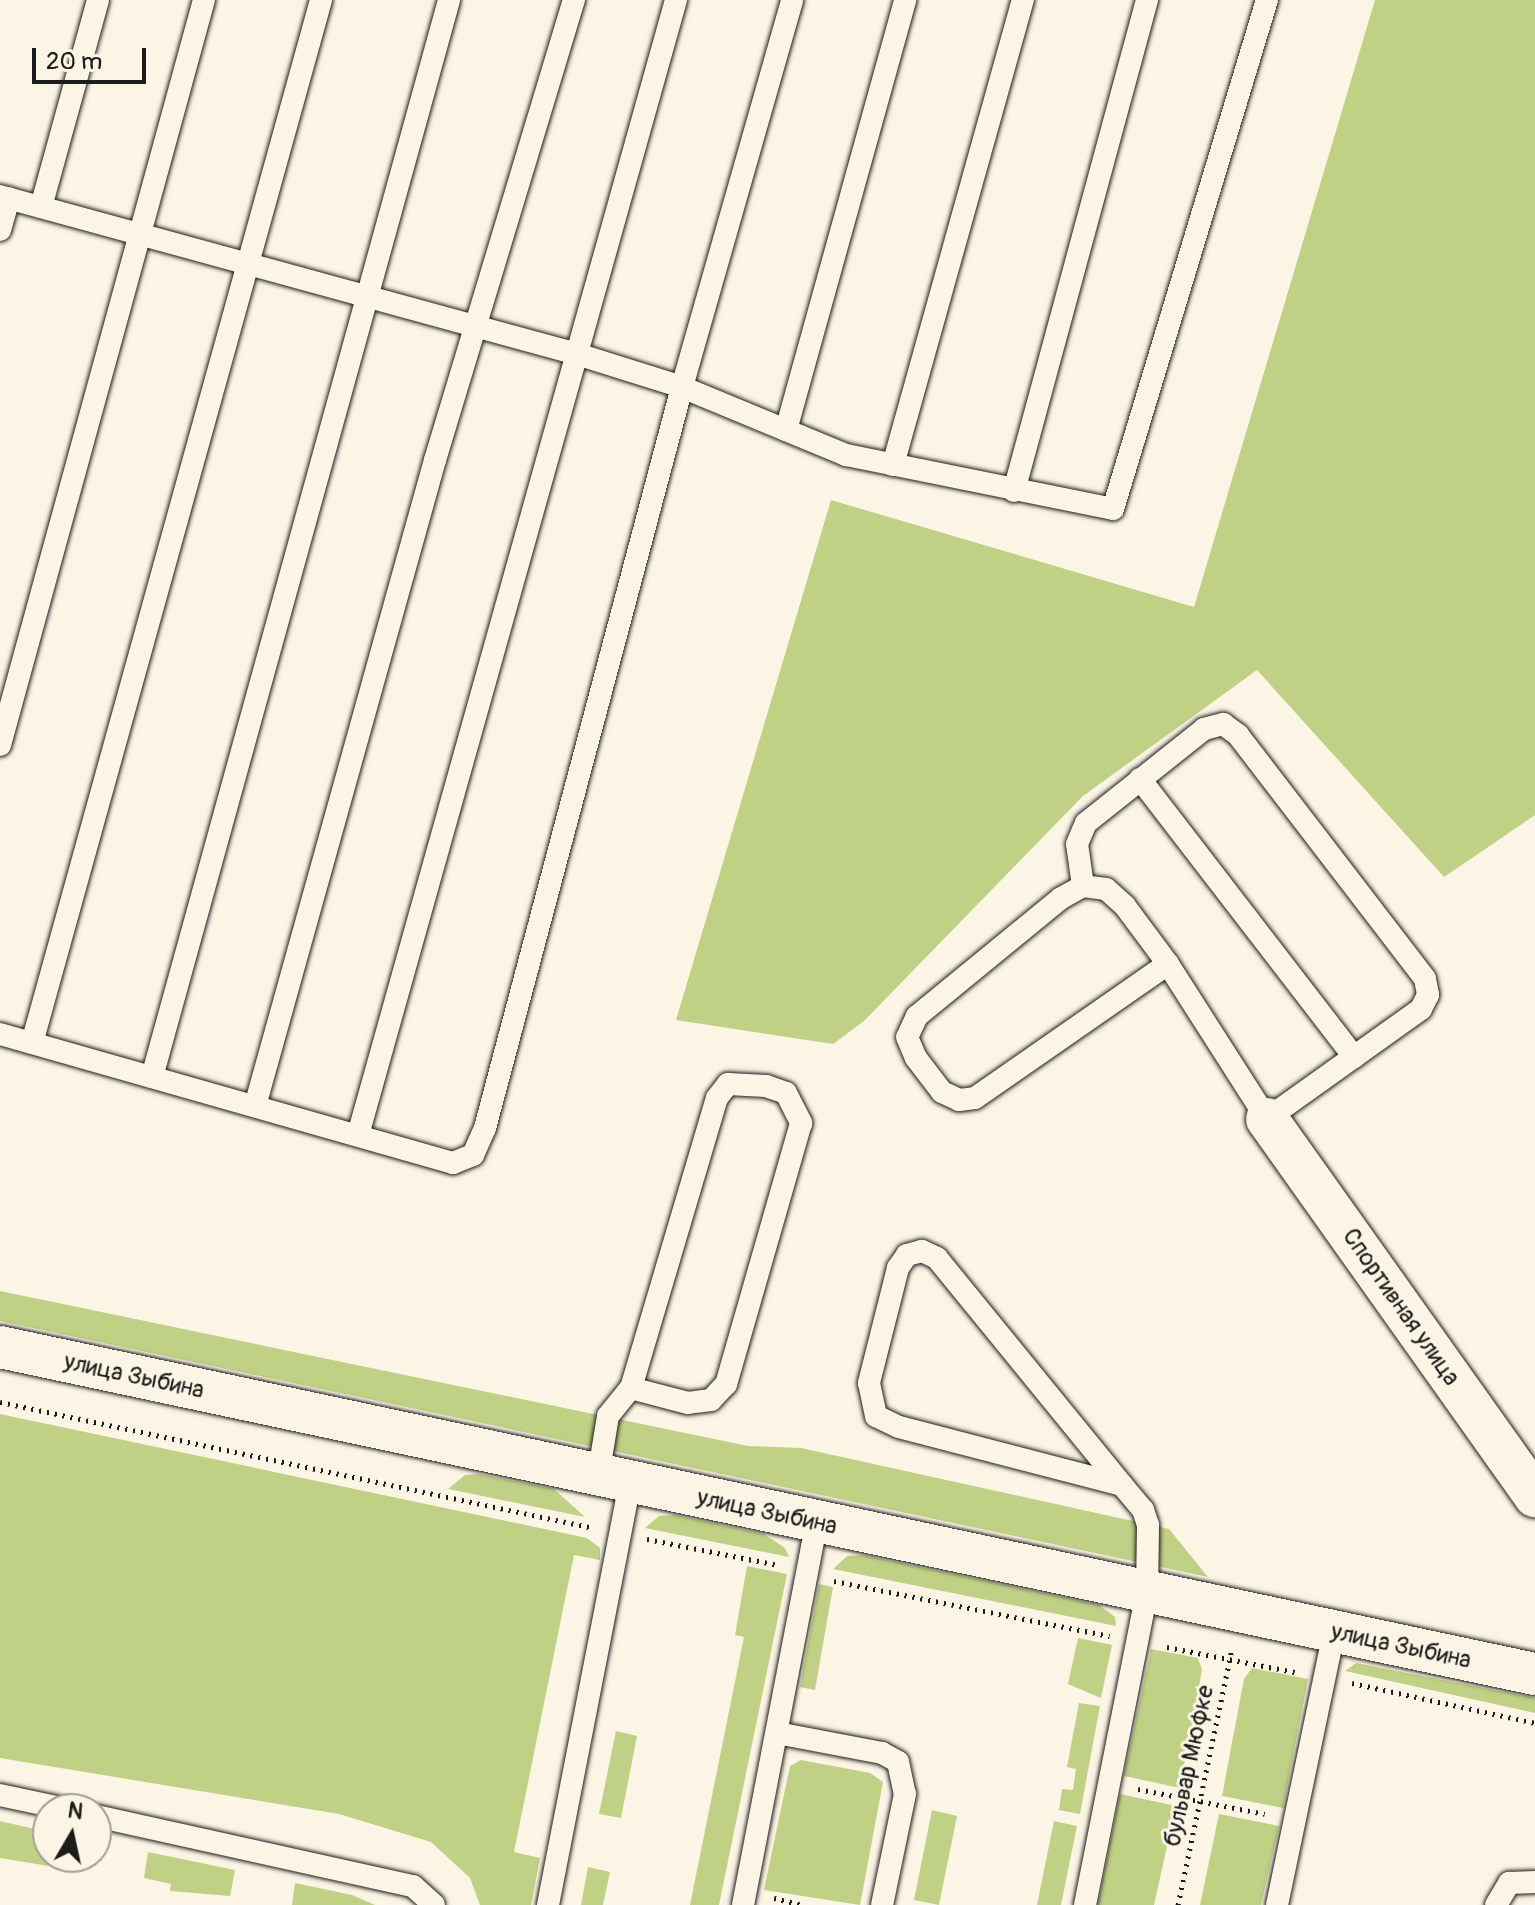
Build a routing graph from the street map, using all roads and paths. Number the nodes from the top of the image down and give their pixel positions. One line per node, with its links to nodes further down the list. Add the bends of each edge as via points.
1 (98, 0): 13 (lane)
2 (204, 0): 15 (lane)
3 (321, 0): 16 (lane)
4 (449, 0): 17 (lane)
5 (574, 0): 18 (lane)
6 (676, 0): 19 (lane)
7 (792, 0): 20 (lane)
8 (905, 0): 21 (lane)
9 (1023, 0): 22 (lane)
10 (1147, 0): 23 (lane)
11 (1267, 0): 23 (lane, via 1113,509)
12 (4, 197): 13 (lane); 14 (lane)
13 (41, 207): 15 (lane)
14 (0, 230)
15 (138, 234): 16 (lane); 24 (lane)
16 (245, 264): 17 (lane); 29 (lane)
17 (367, 298): 18 (lane); 31 (lane)
18 (476, 325): 19 (lane); 32 (lane)
19 (577, 354): 20 (lane); 34 (lane)
20 (682, 387): 21 (lane); 34 (lane, via 485,1128 473,1155 453,1163)
21 (786, 430): 22 (lane, via 846,455)
22 (893, 465): 23 (lane)
23 (1014, 491)
24 (0, 745)
25 (1140, 779): 26 (lane, via 1086,823 1077,844); 30 (lane); 30 (lane, via 1204,729 1223,724 1247,747 1425,979 1428,995 1421,1009)
26 (1083, 886): 27 (lane, via 1106,889 1125,906); 27 (lane, via 917,1016 907,1037 942,1092 959,1100 975,1098)
27 (1168, 964): 33 (lane)
28 (0, 1034): 29 (lane)
29 (32, 1043): 31 (lane)
30 (1354, 1057): 33 (lane)
31 (152, 1077): 32 (lane)
32 (255, 1106): 34 (lane)
33 (1267, 1119): 40 (street, Спортивная улица)
34 (358, 1135)
35 (0, 1347): 38 (street, улица Зыбина)
36 (631, 1388): 36 (lane, via 717,1098 728,1084 786,1093 801,1123 726,1384 711,1400 688,1403); 38 (lane, via 608,1416)
37 (0, 1402): 42 (path)
38 (614, 1480): 41 (street, улица Зыбина); 42 (lane)
39 (1122, 1485): 39 (lane, via 937,1258 922,1251 907,1255 898,1268 869,1383 876,1416 899,1427); 44 (lane, via 1148,1525)
40 (1535, 1496)
41 (817, 1521): 43 (lane); 44 (street, улица Зыбина)
42 (620, 1534): 43 (path); 61 (lane)
43 (807, 1572): 47 (path); 52 (lane)
44 (1147, 1592): 45 (street, улица Зыбина); 47 (lane)
45 (1334, 1632): 49 (street, улица Зыбина); 50 (lane)
46 (1235, 1634): 48 (path, бульвар Мюфке)
47 (1138, 1641): 48 (path); 53 (lane)
48 (1230, 1660): 50 (path); 56 (path, бульвар Мюфке)
49 (1535, 1674)
50 (1324, 1678): 51 (path); 58 (lane)
51 (1535, 1723)
52 (777, 1733): 62 (lane); 63 (lane, via 882,1753 898,1762 905,1794)
53 (1110, 1783): 56 (path); 64 (lane)
54 (0, 1795): 55 (lane)
55 (32, 1802)
56 (1199, 1802): 58 (path); 65 (path, бульвар Мюфке)
57 (112, 1820): 60 (lane, via 413,1886)
58 (1295, 1820): 66 (lane)
59 (1535, 1882): 67 (lane, via 1509,1883)
60 (434, 1905)
61 (548, 1905)
62 (743, 1905)
63 (882, 1905)
64 (1085, 1905)
65 (1178, 1905)
66 (1277, 1905)
67 (1496, 1905)

